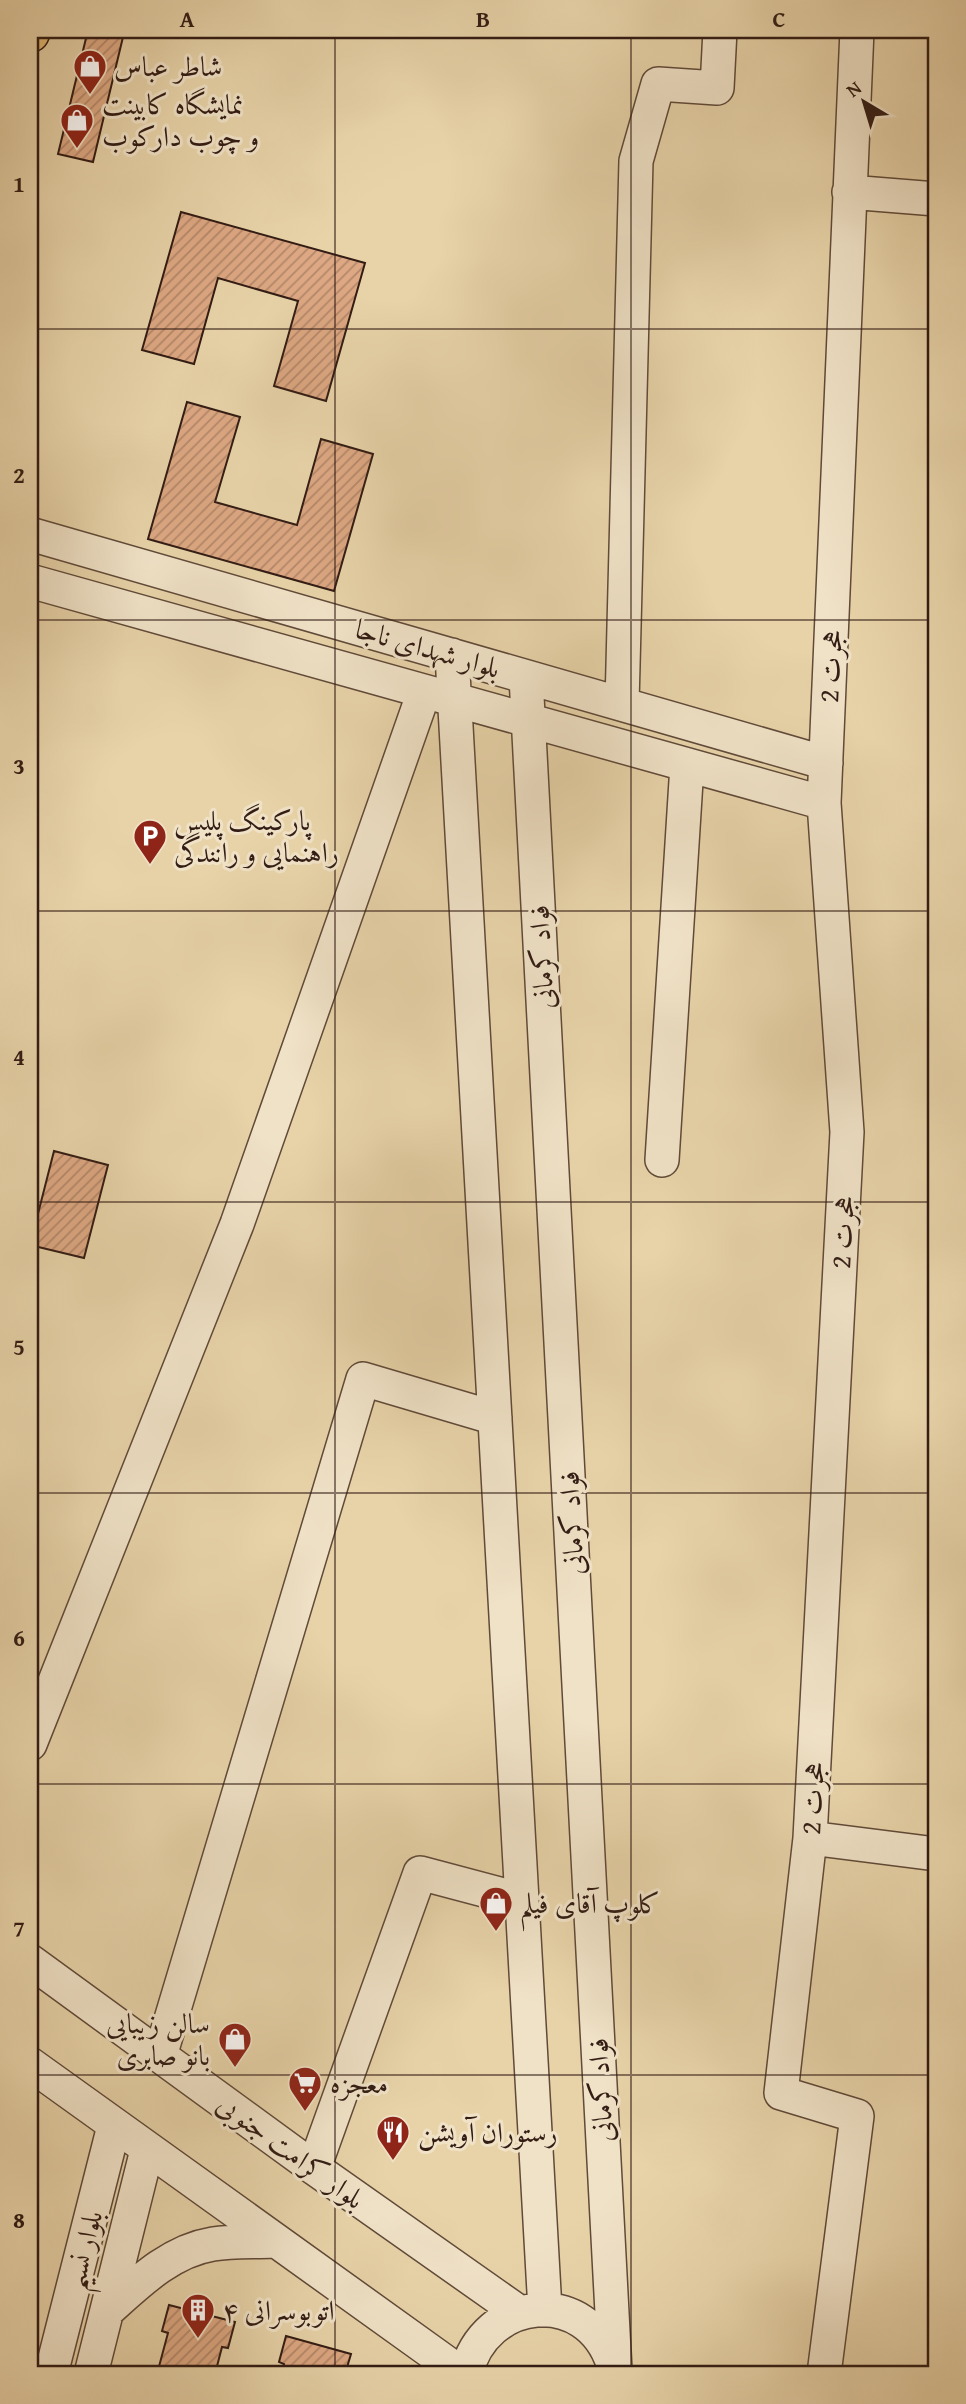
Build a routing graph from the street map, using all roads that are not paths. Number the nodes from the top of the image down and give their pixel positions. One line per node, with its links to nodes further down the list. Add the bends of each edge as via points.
1 (720, 30): 10 (street, via 717,88 658,84 636,161)
2 (857, 30): 3 (street, هجرت 2)
3 (849, 192): 4 (street); 12 (street, هجرت 2)
4 (936, 199)
5 (30, 534): 7 (street, بلوار شهدای ناجا)
6 (30, 581): 9 (street, بلوار شهدای ناجا)
7 (452, 655): 8 (street, بلوار شهدای ناجا); 9 (street)
8 (526, 677): 10 (street, بلوار شهدای ناجا); 11 (street, فواد کرمانی)
9 (439, 696): 11 (street, بلوار شهدای ناجا); 16 (street); 17 (street, via 237,1224)
10 (622, 704): 12 (street, بلوار شهدای ناجا)
11 (529, 721): 13 (street, بلوار شهدای ناجا); 32 (street, فواد کرمانی)
12 (825, 763): 14 (street, هجرت 2)
13 (687, 765): 14 (street, بلوار شهدای ناجا); 15 (street)
14 (824, 803): 18 (street, هجرت 2, via 847,1132)
15 (662, 1160)
16 (495, 1418): 20 (street); 22 (street, via 363,1379)
17 (30, 1744)
18 (810, 1838): 19 (street); 36 (street, هجرت 2, via 781,2093 857,2116)
19 (936, 1854)
20 (522, 1899): 26 (street, via 420,1873); 31 (street)
21 (30, 1961): 22 (street, بلوار کرامت جنوبی)
22 (160, 2056): 26 (street, بلوار کرامت جنوبی)
23 (30, 2064): 24 (street)
24 (114, 2126): 25 (street); 28 (street, بلوار نسیم)
25 (147, 2150): 27 (street); 29 (street, بلوار نسیم)
26 (314, 2168): 31 (street, بلوار کرامت جنوبی)
27 (273, 2241): 30 (street, via 212,2244 189,2250 154,2269); 35 (street)
28 (82, 2255): 29 (street, via 90,2242 105,2240 117,2249); 33 (street, بلوار نسیم)
29 (119, 2263): 30 (street, بلوار نسیم)
30 (107, 2311): 34 (street, بلوار نسیم)
31 (533, 2311): 32 (street, بلوار کرامت جنوبی, via 562,2312 590,2328 610,2355); 35 (street, via 503,2320 489,2330)
32 (615, 2372)
33 (51, 2374)
34 (91, 2374)
35 (464, 2374)
36 (824, 2374)

